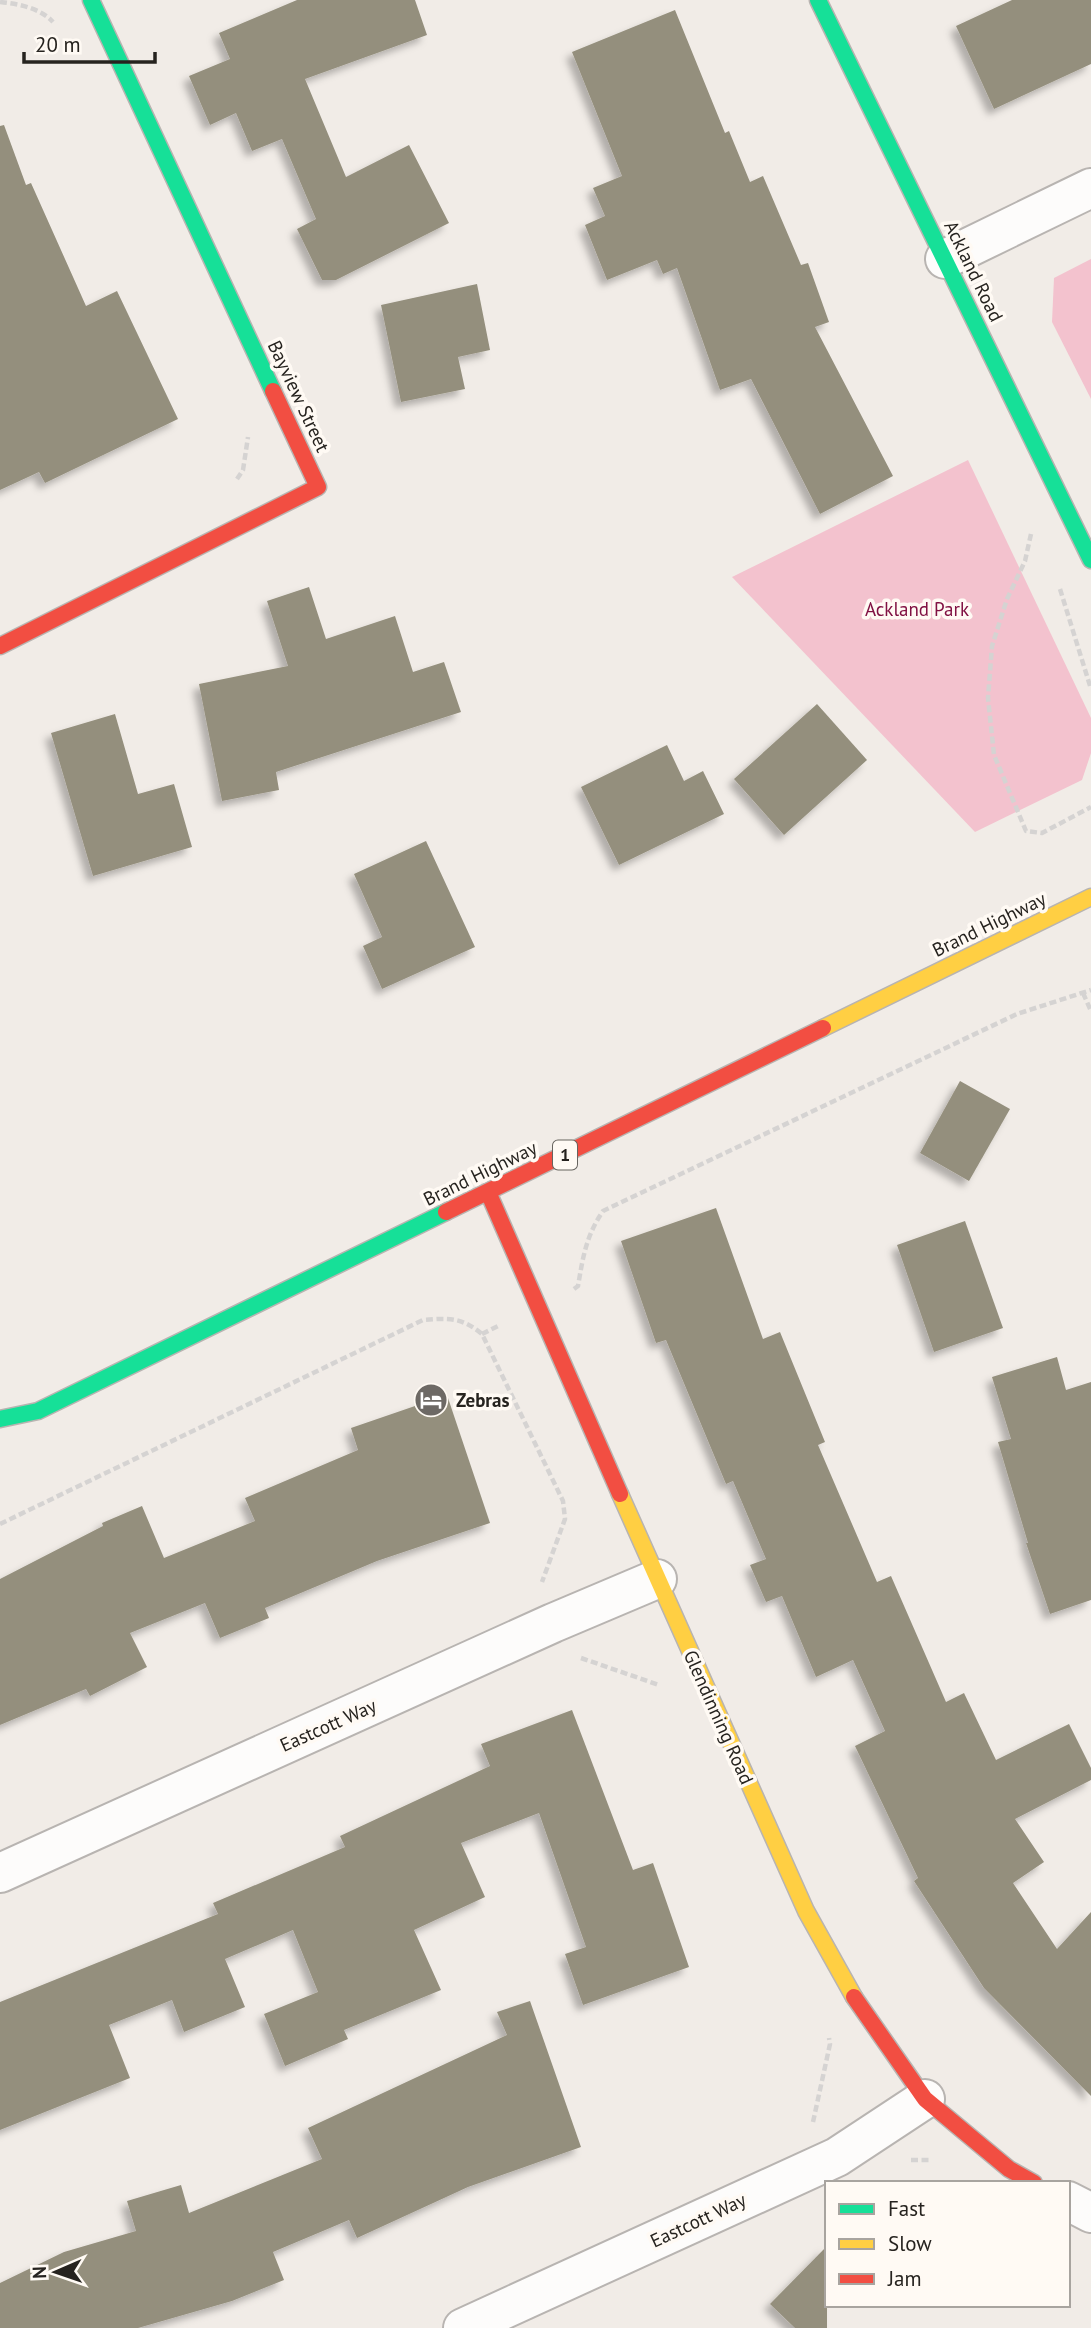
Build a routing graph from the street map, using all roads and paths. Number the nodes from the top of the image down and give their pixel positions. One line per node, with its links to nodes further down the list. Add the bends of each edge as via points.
1 (91, 0): 11 (main road, Bayview Street, via 318,487)
2 (818, 0): 6 (main road, Ackland Road)
3 (0, 2): 4 (path, via 45,14)
4 (54, 24)
5 (1091, 188): 6 (street)
6 (945, 259): 10 (main road, Ackland Road)
7 (246, 426): 8 (path, via 243,470)
8 (235, 482)
9 (1032, 527): 12 (path, via 1025,561 992,646 988,698 994,755 1026,831 1042,833)
10 (1091, 560)
11 (0, 646)
12 (1091, 807)
13 (1091, 897): 17 (main road, Brand Highway / 1)
14 (1091, 990): 15 (path)
15 (1083, 993): 16 (path); 18 (path, via 1017,1014 603,1211 590,1229 579,1286)
16 (1091, 1011)
17 (488, 1192): 21 (main road, Brand Highway / 1); 25 (main road, Glendinning Road)
18 (571, 1290)
19 (505, 1322): 20 (path)
20 (482, 1334): 24 (path, via 453,1318 423,1320); 26 (path, via 563,1501 565,1519)
21 (38, 1411): 22 (main road, Brand Highway / 1); 23 (main road, Brand Highway / 1)
22 (0, 1419)
23 (9, 1435)
24 (0, 1524)
25 (657, 1579): 27 (street, Eastcott Way); 28 (main road, Glendinning Road, via 806,1911 852,1995)
26 (543, 1590)
27 (0, 1873)
28 (925, 2099): 31 (main road, Glendinning Road, via 1009,2169); 34 (street, Eastcott Way, via 837,2157)
29 (935, 2160): 30 (path, via 912,2160)
30 (900, 2166)
31 (1030, 2181)
32 (1070, 2202): 33 (street)
33 (1091, 2213)
34 (463, 2328)

